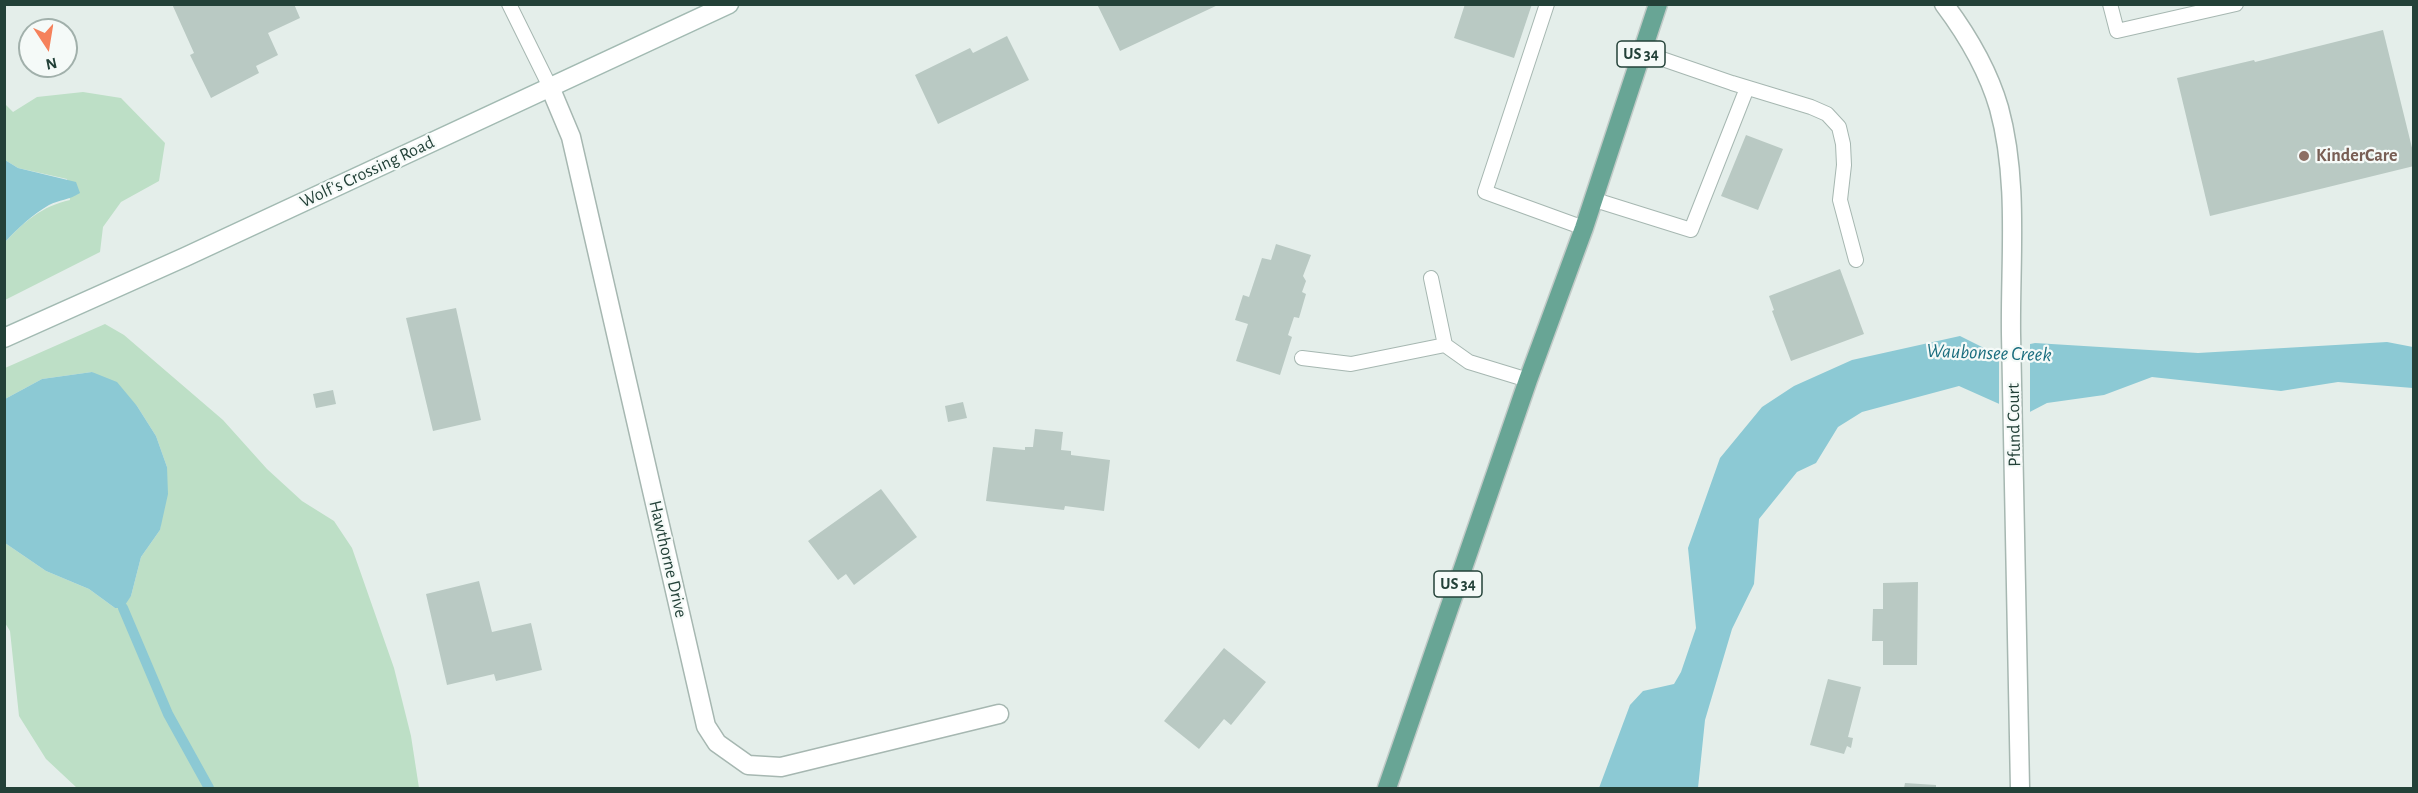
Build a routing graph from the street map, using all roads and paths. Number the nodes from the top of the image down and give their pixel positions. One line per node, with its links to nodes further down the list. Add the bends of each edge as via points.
1 (509, 4): 9 (lane)
2 (729, 4): 9 (street, Wolf's Crossing Road)
3 (1547, 4): 12 (lane, via 1485,192)
4 (1658, 4): 8 (main road, US 34)
5 (1944, 4): 21 (street, Pfund Court, via 1966,33 1984,69 2001,120 2012,196)
6 (2110, 4): 7 (lane, via 2117,31)
7 (2236, 4)
8 (1642, 52): 10 (lane); 11 (main road, US 34)
9 (550, 87): 15 (street, Wolf's Crossing Road); 19 (street, Hawthorne Drive, via 571,137 706,726 717,743 748,765 782,767)
10 (1747, 88): 11 (lane, via 1691,230); 13 (lane, via 1811,107 1827,114 1839,127 1844,165 1840,200)
11 (1592, 199): 12 (main road, US 34)
12 (1584, 228): 18 (main road, US 34)
13 (1856, 260)
14 (1431, 278): 16 (lane)
15 (4, 338)
16 (1445, 345): 17 (lane, via 1351,364); 18 (lane, via 1469,362)
17 (1302, 358)
18 (1528, 380): 20 (main road, US 34)
19 (999, 714)
20 (1387, 789)
21 (2020, 789)

